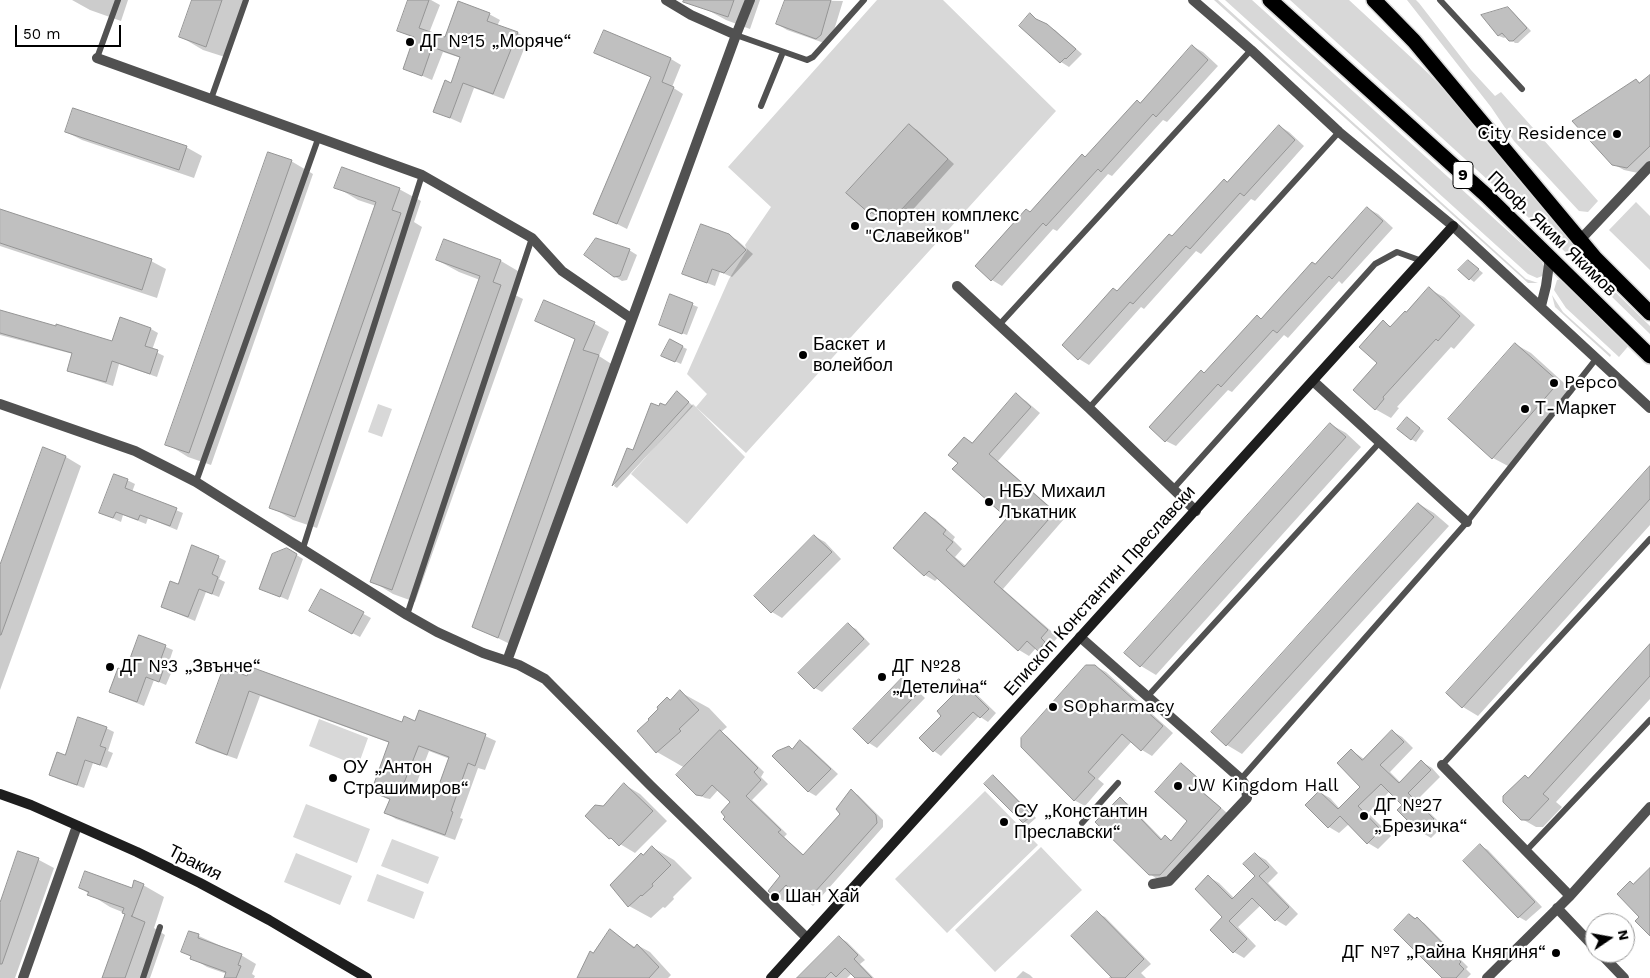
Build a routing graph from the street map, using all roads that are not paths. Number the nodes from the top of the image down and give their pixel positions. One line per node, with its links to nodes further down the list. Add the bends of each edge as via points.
1 (118, 0): 13 (lane)
2 (246, 0): 15 (lane)
3 (666, 0): 10 (street)
4 (750, 0): 10 (street)
5 (864, 0): 12 (lane, via 813,57 807,60)
6 (1193, 0): 11 (street)
7 (1374, 0): 23 (highway, Проф. Яким Якимов, via 1414,41)
8 (1440, 0): 14 (lane)
9 (1272, 1): 24 (highway, Проф. Яким Якимов / 9)
10 (736, 35): 12 (lane); 29 (street)
11 (1251, 50): 17 (street); 30 (lane)
12 (784, 52): 16 (lane)
13 (97, 58): 15 (street)
14 (1522, 89)
15 (211, 99): 18 (street)
16 (761, 106)
17 (1339, 132): 21 (street); 35 (lane)
18 (318, 138): 20 (street); 38 (lane)
19 (1650, 166): 23 (street)
20 (422, 175): 22 (street); 43 (lane)
21 (1453, 226): 25 (street, Епископ Константин Преславски); 27 (street)
22 (532, 238): 29 (street, via 562,271); 44 (lane)
23 (1580, 240): 28 (highway, Проф. Яким Якимов)
24 (1550, 257): 27 (street); 31 (highway, Проф. Яким Якимов / 9)
25 (1422, 261): 33 (street, Епископ Константин Преславски); 39 (lane, via 1397,252 1375,264)
26 (957, 286): 30 (street)
27 (1541, 306): 32 (street)
28 (1650, 313)
29 (632, 319): 46 (street)
30 (999, 325): 35 (street)
31 (1650, 356)
32 (1596, 359): 36 (street); 41 (lane)
33 (1313, 381): 37 (street); 40 (street, Епископ Константин Преславски)
34 (0, 404): 38 (street, via 135,451)
35 (1089, 408): 39 (street)
36 (1650, 408)
37 (1381, 441): 41 (street); 47 (lane)
38 (196, 482): 43 (street)
39 (1173, 489): 40 (street)
40 (1196, 511): 45 (street, Епископ Константин Преславски)
41 (1467, 522): 50 (lane)
42 (1650, 539): 49 (lane)
43 (303, 548): 44 (street)
44 (407, 615): 46 (street, via 452,639)
45 (1080, 637): 47 (street); 62 (street, Епископ Константин Преславски)
46 (507, 661): 62 (street, via 545,679)
47 (1146, 697): 50 (street)
48 (1650, 720): 56 (lane)
49 (1442, 765): 56 (street)
50 (1240, 780): 57 (street, via 1246,786 1247,798 1169,881)
51 (1118, 783): 54 (lane)
52 (0, 794): 55 (street, Тракия)
53 (1650, 807): 58 (street)
54 (1082, 822)
55 (78, 826): 64 (street); 66 (street, Тракия, via 226,897)
56 (1525, 852): 58 (street)
57 (1153, 884)
58 (1570, 896): 59 (street)
59 (1557, 908): 61 (street); 68 (street)
60 (160, 928): 65 (lane)
61 (1585, 937)
62 (807, 938): 67 (street, Епископ Константин Преславски)
63 (1610, 963): 69 (street)
64 (23, 978)
65 (144, 978)
66 (367, 978)
67 (771, 978)
68 (1487, 978)
69 (1624, 978)

